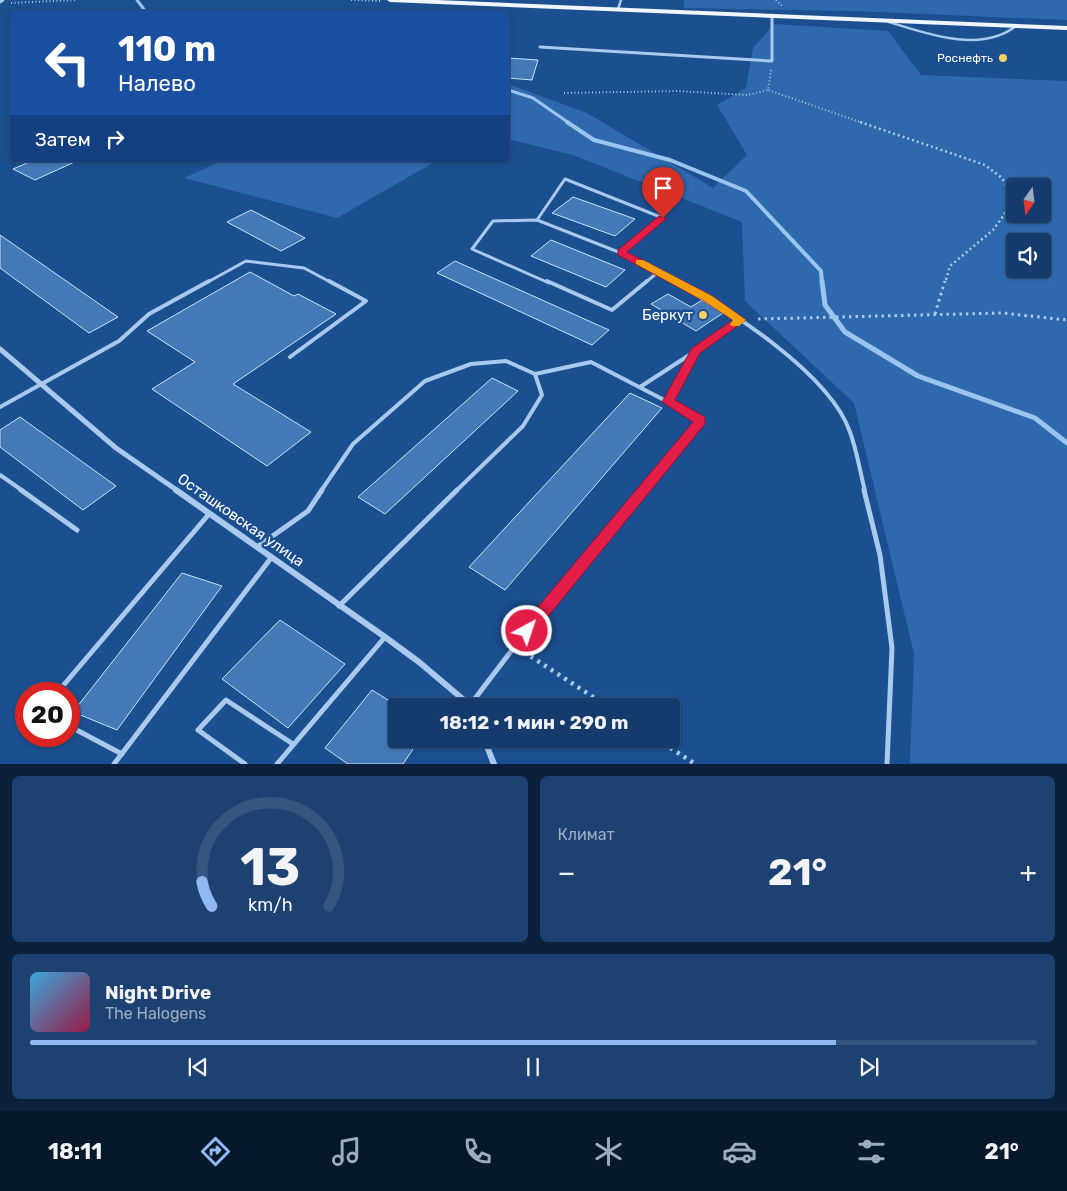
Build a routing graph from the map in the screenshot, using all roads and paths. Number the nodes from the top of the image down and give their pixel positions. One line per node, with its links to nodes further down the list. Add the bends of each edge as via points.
1 (3, 0): 5 (street)
2 (74, 0): 6 (path)
3 (390, 0): 7 (main road)
4 (621, 0): 7 (lane)
5 (0, 2)
6 (10, 3)
7 (618, 9): 8 (main road)
8 (772, 15): 9 (main road); 13 (street)
9 (884, 20): 10 (main road); 10 (lane, via 937,36 981,39 1002,38 1012,33)
10 (1016, 26): 11 (main road)
11 (1067, 28)
12 (540, 47): 13 (street)
13 (772, 60): 14 (path)
14 (768, 90): 15 (path, via 747,95 678,91); 19 (path, via 962,156 985,165 1002,178 1008,188 1006,212 993,230 950,266)
15 (564, 93)
16 (537, 220): 17 (lane); 17 (lane, via 565,179 663,218); 18 (lane, via 493,221 472,249 612,310)
17 (621, 252): 18 (lane)
18 (658, 272): 20 (lane, via 708,298)
19 (935, 314): 20 (path); 21 (path, via 1002,313)
20 (740, 320): 23 (lane); 52 (lane, via 778,347 832,398 850,431 880,555 892,648)
21 (1067, 320)
22 (0, 349): 26 (street, Осташковская улица)
23 (696, 351): 27 (lane); 28 (lane)
24 (290, 357): 26 (lane, via 366,301 304,268 246,261 149,314 119,341)
25 (535, 374): 27 (lane, via 591,362); 33 (lane, via 506,361 471,364 425,381 353,444 308,511); 35 (lane, via 542,395 523,426)
26 (40, 383): 29 (lane); 31 (street, Осташковская улица, via 116,448)
27 (640, 387): 28 (lane)
28 (668, 402): 37 (lane, via 701,420)
29 (0, 407)
30 (0, 475): 32 (lane)
31 (210, 514): 33 (street, Осташковская улица); 38 (lane)
32 (77, 530)
33 (256, 547): 34 (street, Осташковская улица)
34 (271, 558): 35 (street, Осташковская улица); 46 (lane)
35 (340, 606): 36 (street, Осташковская улица)
36 (384, 637): 39 (street, Осташковская улица); 43 (lane)
37 (515, 646): 40 (lane); 41 (path)
38 (66, 682)
39 (462, 698)
40 (476, 698)
41 (595, 698)
42 (80, 732): 46 (lane)
43 (293, 744): 48 (lane, via 226,700 198,730); 49 (lane)
44 (488, 748): 50 (street)
45 (671, 748): 51 (path)
46 (122, 754): 47 (lane)
47 (114, 764)
48 (246, 764)
49 (277, 764)
50 (494, 764)
51 (695, 764)
52 (887, 764)

